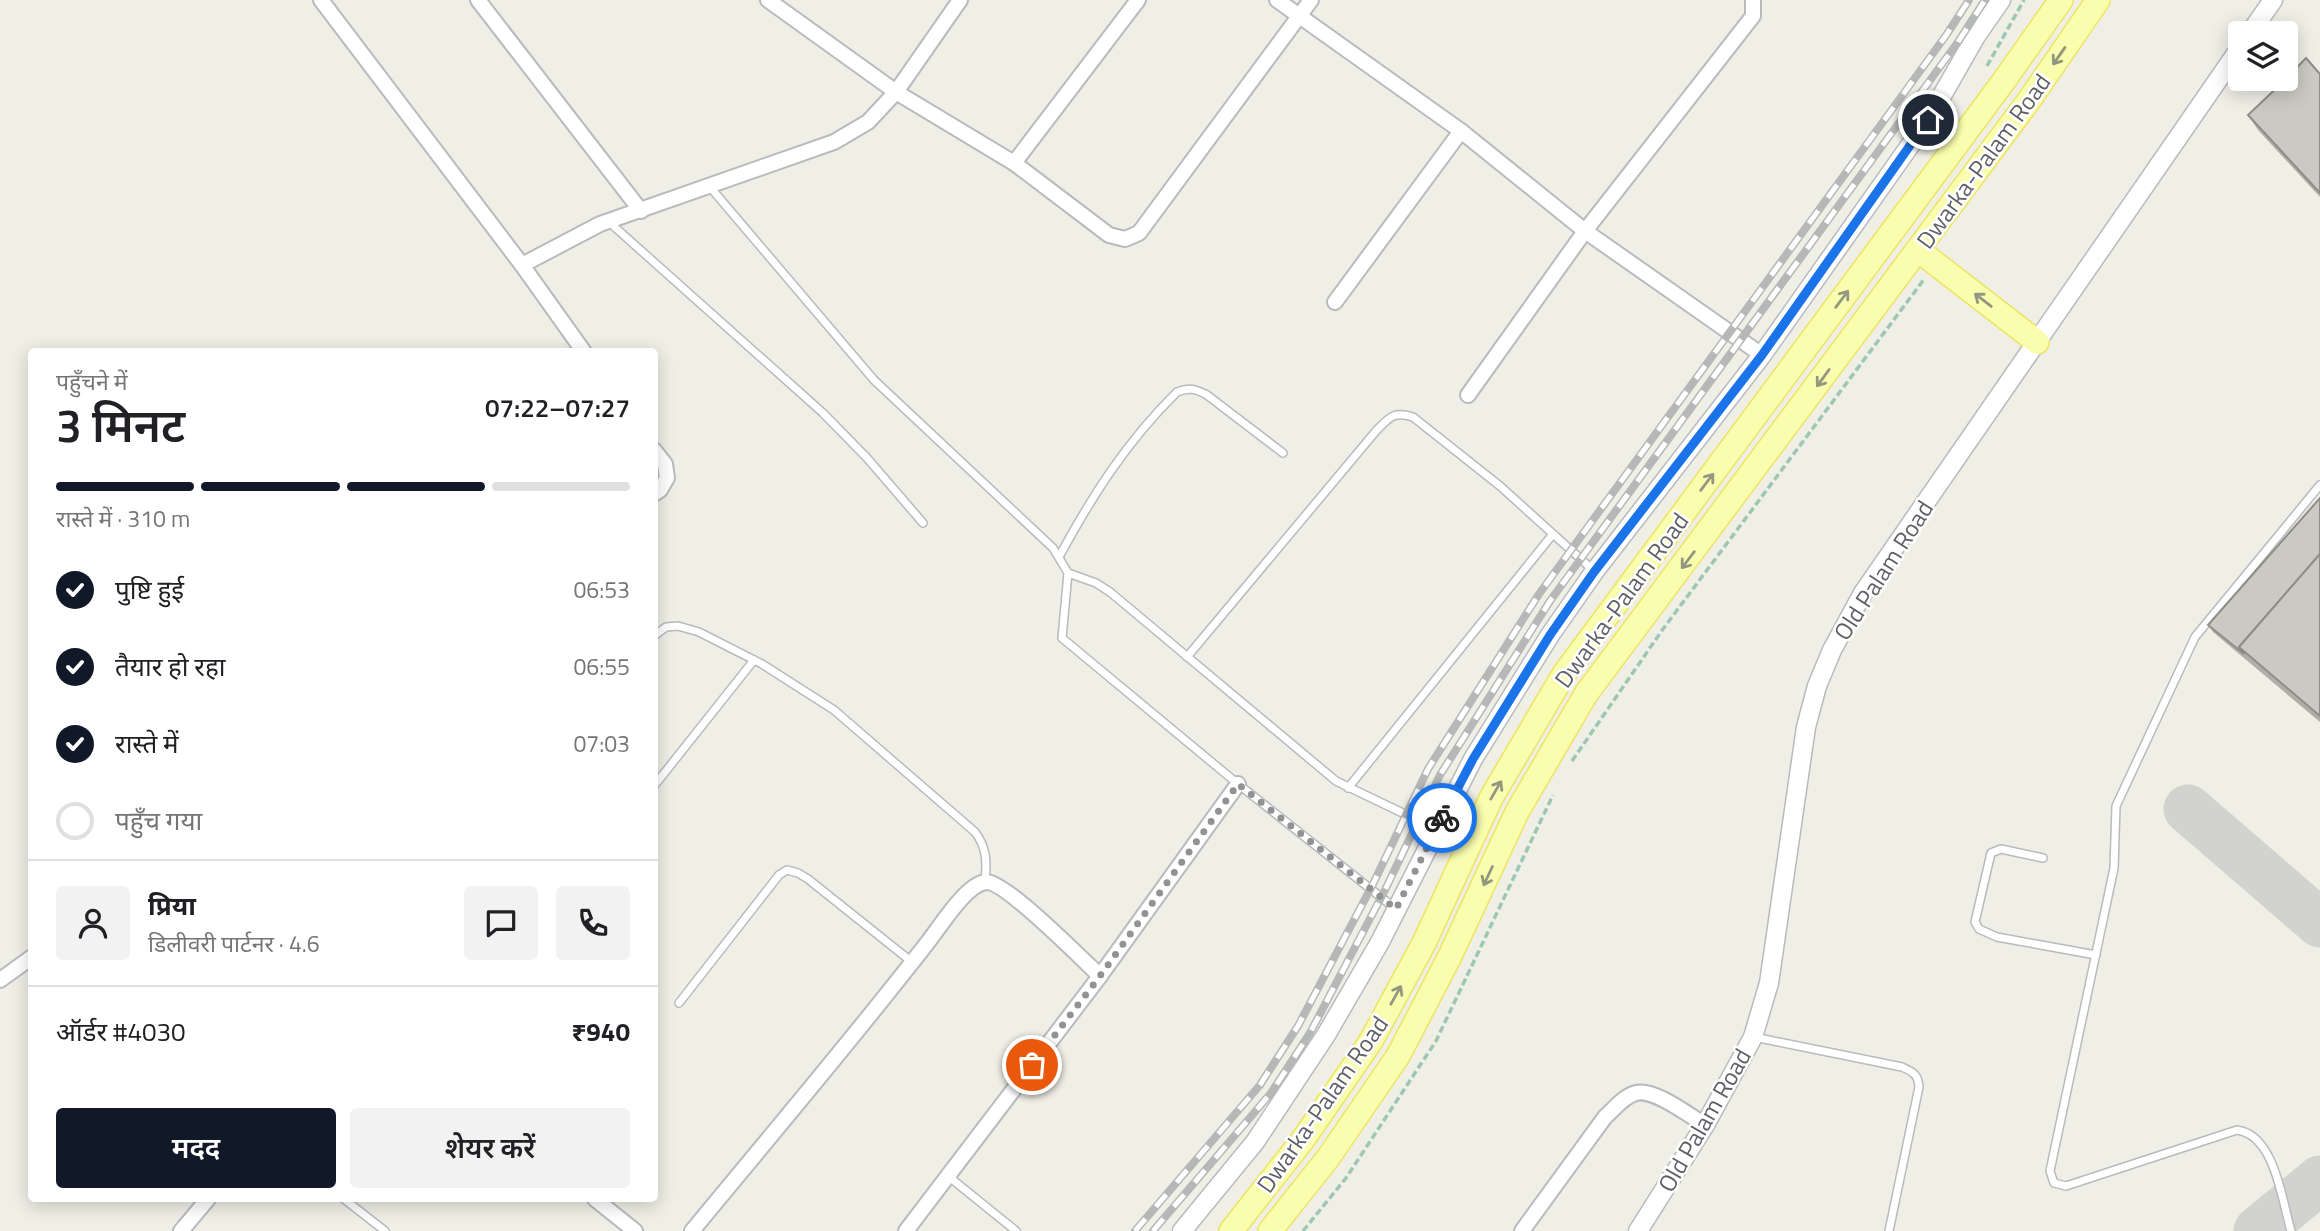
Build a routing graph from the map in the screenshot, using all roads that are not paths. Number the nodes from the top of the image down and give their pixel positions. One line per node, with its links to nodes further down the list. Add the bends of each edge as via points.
1 (321, 0): 24 (street)
2 (478, 0): 20 (street)
3 (768, 0): 16 (street)
4 (960, 0): 16 (street)
5 (1138, 0): 18 (street)
6 (1277, 0): 13 (street)
7 (1311, 0): 13 (street)
8 (2001, 0): 28 (street, via 1928,120)
9 (2061, 0): 68 (main road, Dwarka-Palam Road, one-way to 9, via 1302,1141 1371,1041 1424,943 1491,798 1564,674)
10 (2098, 0): 23 (main road, Dwarka-Palam Road, one-way to 23)
11 (2273, 0): 14 (street)
12 (1754, 1): 22 (street, via 1753,16)
13 (1299, 16): 17 (street); 18 (street, via 1139,233 1125,239 1109,235)
14 (2258, 21)
15 (2228, 65): 26 (street, Old Palam Road)
16 (896, 92): 18 (street); 19 (street, via 868,122 834,142)
17 (1461, 131): 22 (street); 25 (street)
18 (1014, 163)
19 (710, 187): 20 (street); 36 (lane, via 874,380)
20 (641, 211): 21 (street)
21 (608, 221): 24 (street); 34 (lane, via 823,413)
22 (1585, 232): 28 (street); 29 (street)
23 (1927, 257): 26 (main road, one-way to 23); 69 (main road, Dwarka-Palam Road, one-way to 69, via 1586,694 1517,812 1398,1056 1328,1158)
24 (522, 265): 27 (street)
25 (1335, 302)
26 (2037, 342): 55 (street, Old Palam Road, via 1863,593 1817,686 1806,727 1769,983)
27 (581, 348)
28 (1762, 355): 37 (street)
29 (1468, 395)
30 (1283, 453): 36 (lane, via 1197,389 1177,392 1108,472)
31 (658, 455): 33 (street, via 667,478)
32 (2320, 485): 49 (lane, via 2195,637 2116,806 2114,868)
33 (658, 491)
34 (923, 523)
35 (1553, 534): 37 (lane); 40 (lane, via 1413,417 1391,416); 44 (lane)
36 (1059, 557): 38 (lane)
37 (1594, 572): 45 (street, via 1473,759)
38 (1068, 573): 40 (lane, via 1110,592); 43 (lane, via 1062,638)
39 (658, 633): 41 (lane, via 678,626)
40 (1187, 657): 44 (lane)
41 (754, 660): 42 (lane); 47 (lane, via 834,710 975,832 987,860)
42 (658, 781)
43 (1238, 784): 48 (lane); 52 (street)
44 (1348, 788): 45 (lane)
45 (1436, 830): 48 (street)
46 (2043, 858): 49 (lane, via 2001,849 1991,853 1975,922 1979,929 1997,937)
47 (985, 882): 51 (street, via 963,896); 52 (street, via 995,883 1015,897)
48 (1396, 909): 67 (street, via 1326,1035 1255,1142)
49 (2096, 955): 73 (lane, via 2050,1171 2054,1183 2066,1186 2237,1130 2247,1131 2271,1157)
50 (28, 960): 53 (street)
51 (913, 962): 54 (lane, via 808,879 787,870); 64 (street)
52 (1100, 976): 57 (street)
53 (0, 980)
54 (679, 1003)
55 (1753, 1037): 56 (street, Old Palam Road); 72 (lane, via 1902,1067 1918,1077)
56 (1705, 1125): 70 (street, via 1656,1096 1637,1092 1621,1101); 71 (street, Old Palam Road)
57 (948, 1176): 65 (street); 66 (lane)
58 (205, 1202): 61 (street)
59 (348, 1202): 62 (lane)
60 (599, 1202): 63 (street)
61 (181, 1231)
62 (385, 1231)
63 (635, 1231)
64 (692, 1231)
65 (906, 1231)
66 (1016, 1231)
67 (1182, 1231)
68 (1231, 1231)
69 (1270, 1231)
70 (1522, 1231)
71 (1638, 1231)
72 (1889, 1231)
73 (2291, 1231)

